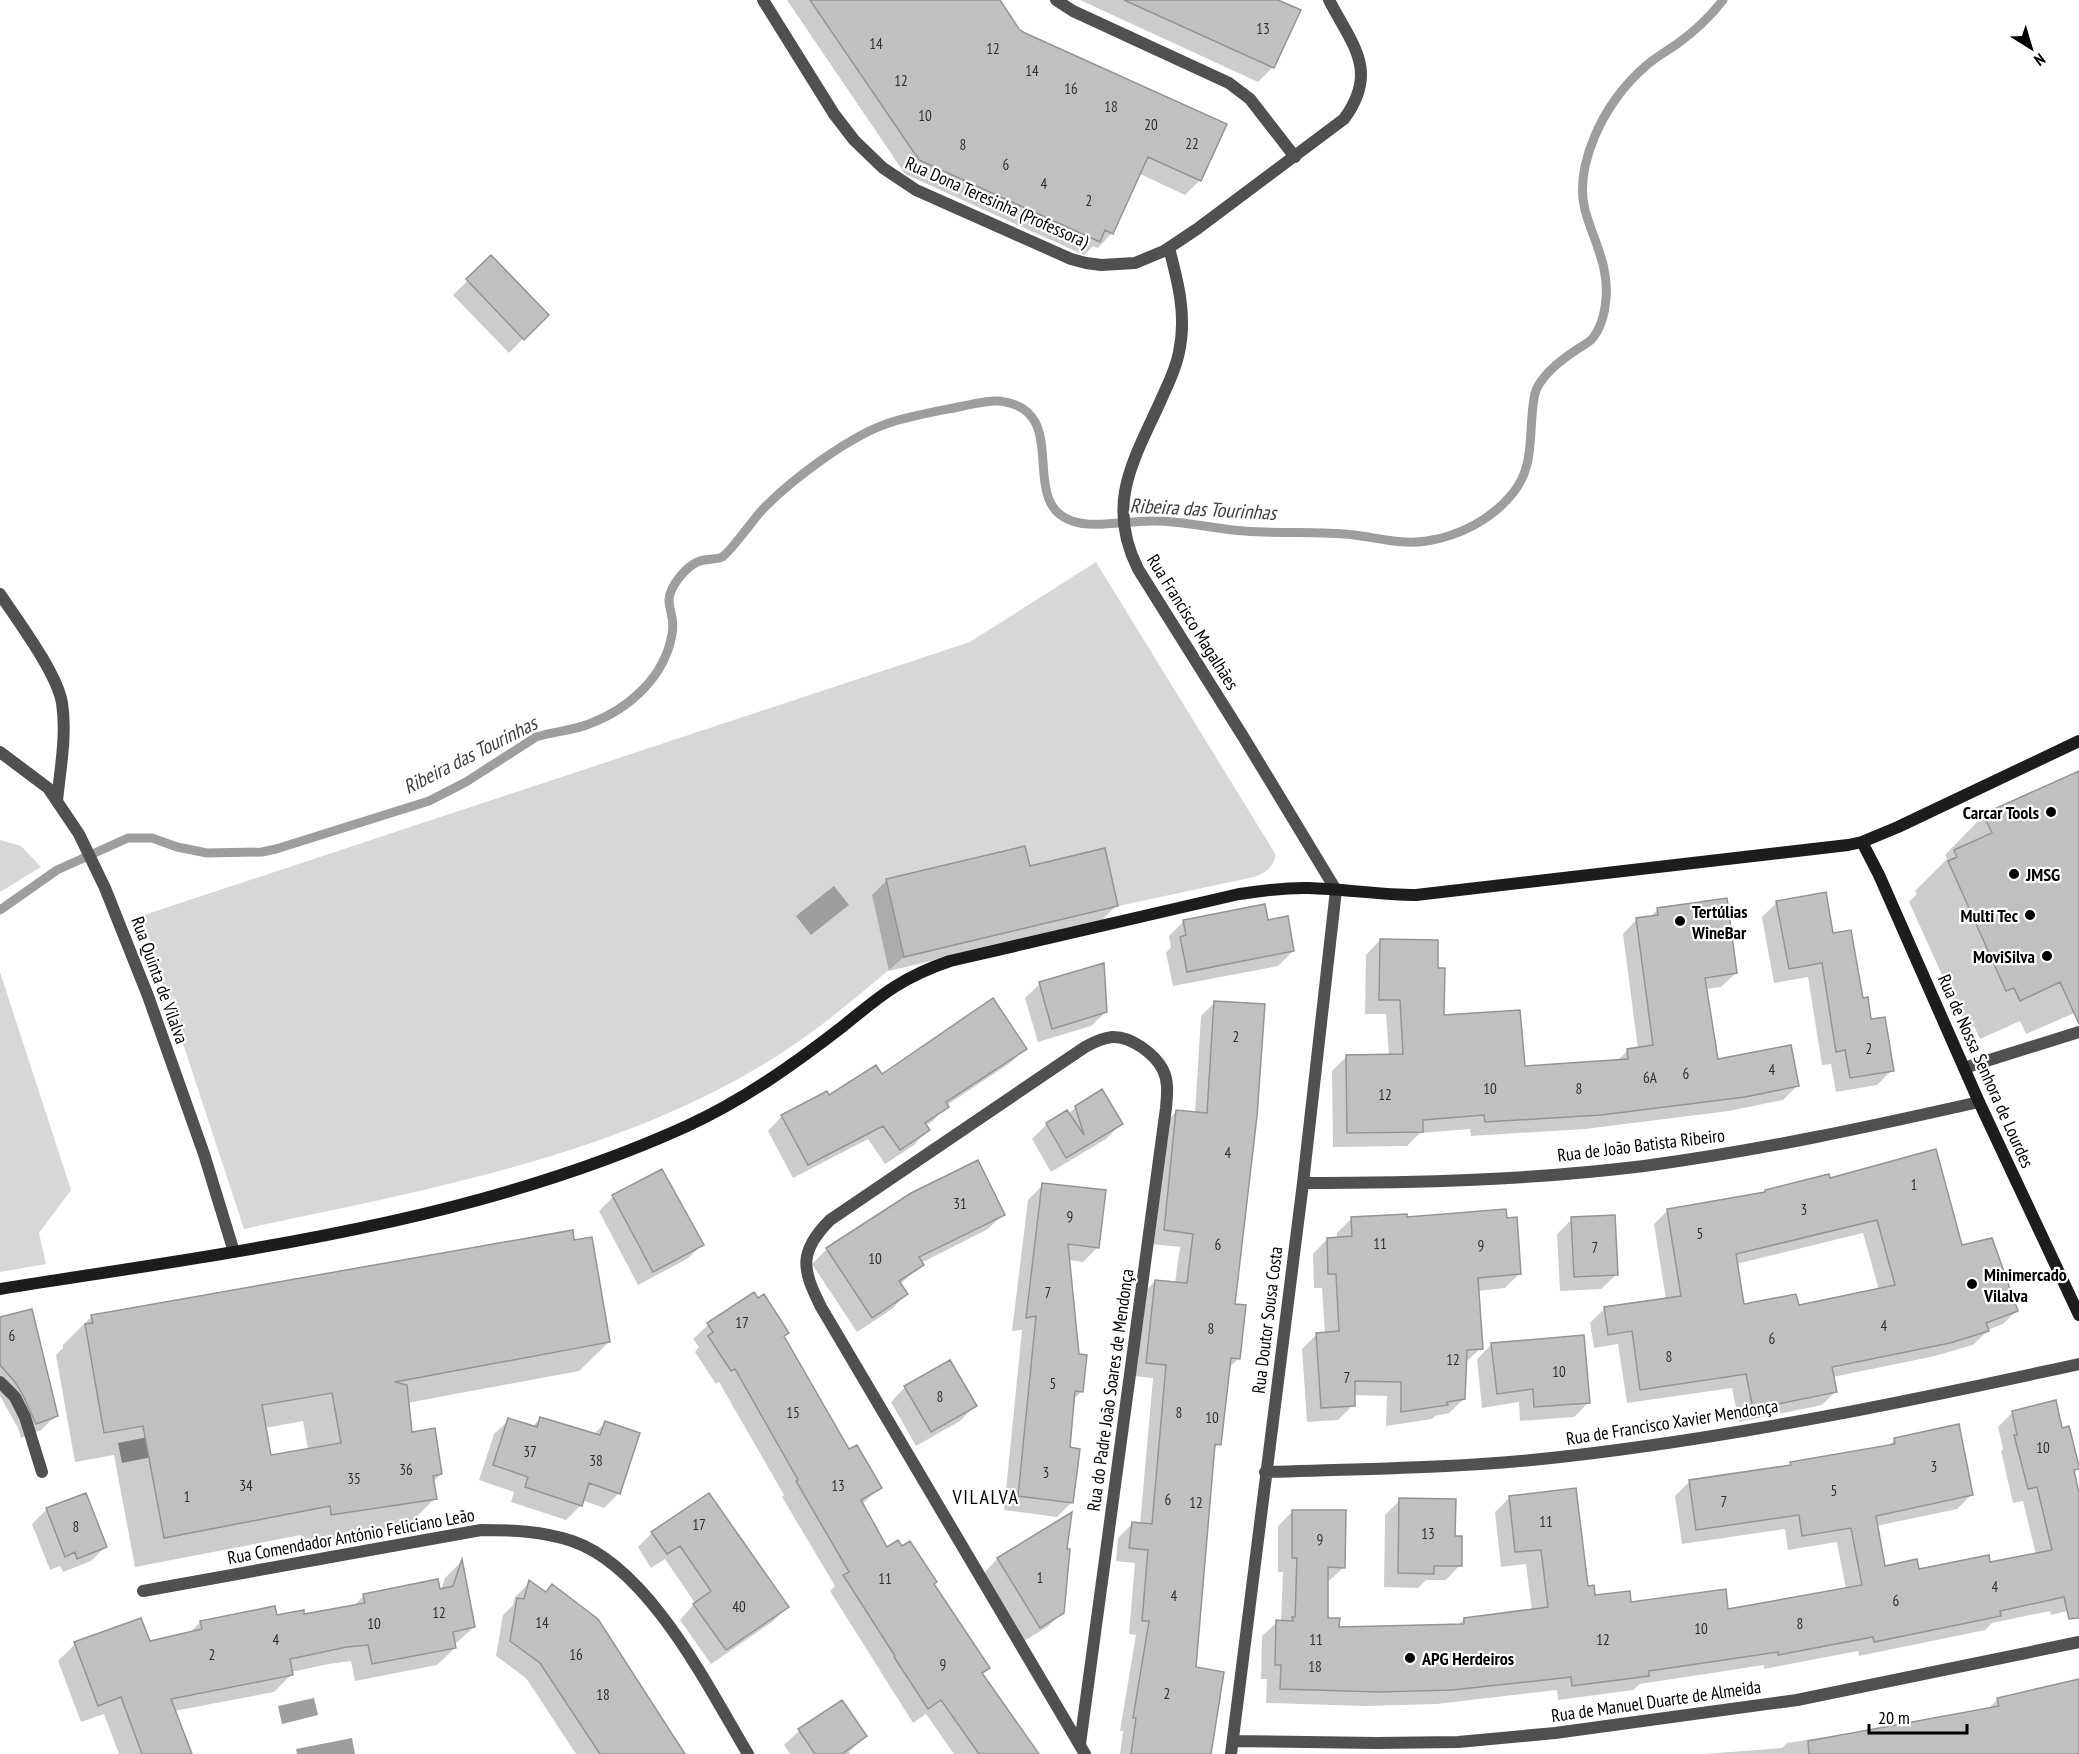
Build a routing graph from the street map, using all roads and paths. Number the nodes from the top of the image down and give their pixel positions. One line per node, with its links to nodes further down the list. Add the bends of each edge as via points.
1 (763, 0): 5 (street, Rua Dona Teresinha (Professora), via 843,126 867,154 898,180 1086,263 1135,262)
2 (1056, 0): 4 (street, via 1229,83 1254,104)
3 (1329, 0): 4 (street, Rua Dona Teresinha (Professora), via 1357,54 1362,80 1354,106 1344,119)
4 (1295, 158): 5 (street, Rua Dona Teresinha (Professora))
5 (1169, 248): 11 (street, Rua Francisco Magalhães, via 1181,303 1181,344 1171,379 1134,457 1122,518 1126,542 1138,569)
6 (0, 594): 9 (street, via 50,671 62,702)
7 (2079, 741): 10 (street)
8 (0, 752): 9 (street, Rua Quinta de Vilalva, via 48,788)
9 (57, 801): 16 (street, Rua Quinta de Vilalva, via 79,834 105,888 148,996)
10 (1862, 842): 11 (street, via 1416,895); 13 (street, Rua de Nossa Senhora de Lourdes)
11 (1336, 890): 15 (street, Rua Doutor Sousa Costa); 16 (street, via 1306,888 1239,894 950,961 899,982 795,1061 718,1112 648,1143 470,1202 362,1228)
12 (2079, 1032): 13 (street)
13 (1965, 1068): 14 (street, Rua de Nossa Senhora de Lourdes)
14 (1979, 1102): 15 (street, Rua de João Batista Ribeiro, via 1853,1131 1644,1166 1439,1182); 18 (street, Rua de Nossa Senhora de Lourdes)
15 (1303, 1183): 22 (street, Rua Doutor Sousa Costa)
16 (234, 1252): 17 (street)
17 (0, 1289)
18 (2079, 1315)
19 (2079, 1364): 22 (street, Rua de Francisco Xavier Mendonça, via 1927,1397 1682,1441 1579,1455 1421,1468)
20 (0, 1382): 21 (street, via 15,1397 25,1417)
21 (42, 1472)
22 (1265, 1472): 25 (street, Rua Doutor Sousa Costa)
23 (143, 1591): 27 (street, Rua Comendador António Feliciano Leão, via 481,1530 546,1534 574,1542 600,1556 645,1594)
24 (2079, 1642): 25 (street, Rua de Manuel Duarte de Almeida, via 1797,1700 1555,1733 1458,1742)
25 (1232, 1748)
26 (1082, 1749): 26 (street, Rua do Padre João Soares de Mendonça, via 1166,1108 1163,1070 1144,1049 1115,1037 1086,1047 830,1220 807,1251 806,1268 821,1307)
27 (748, 1754)

